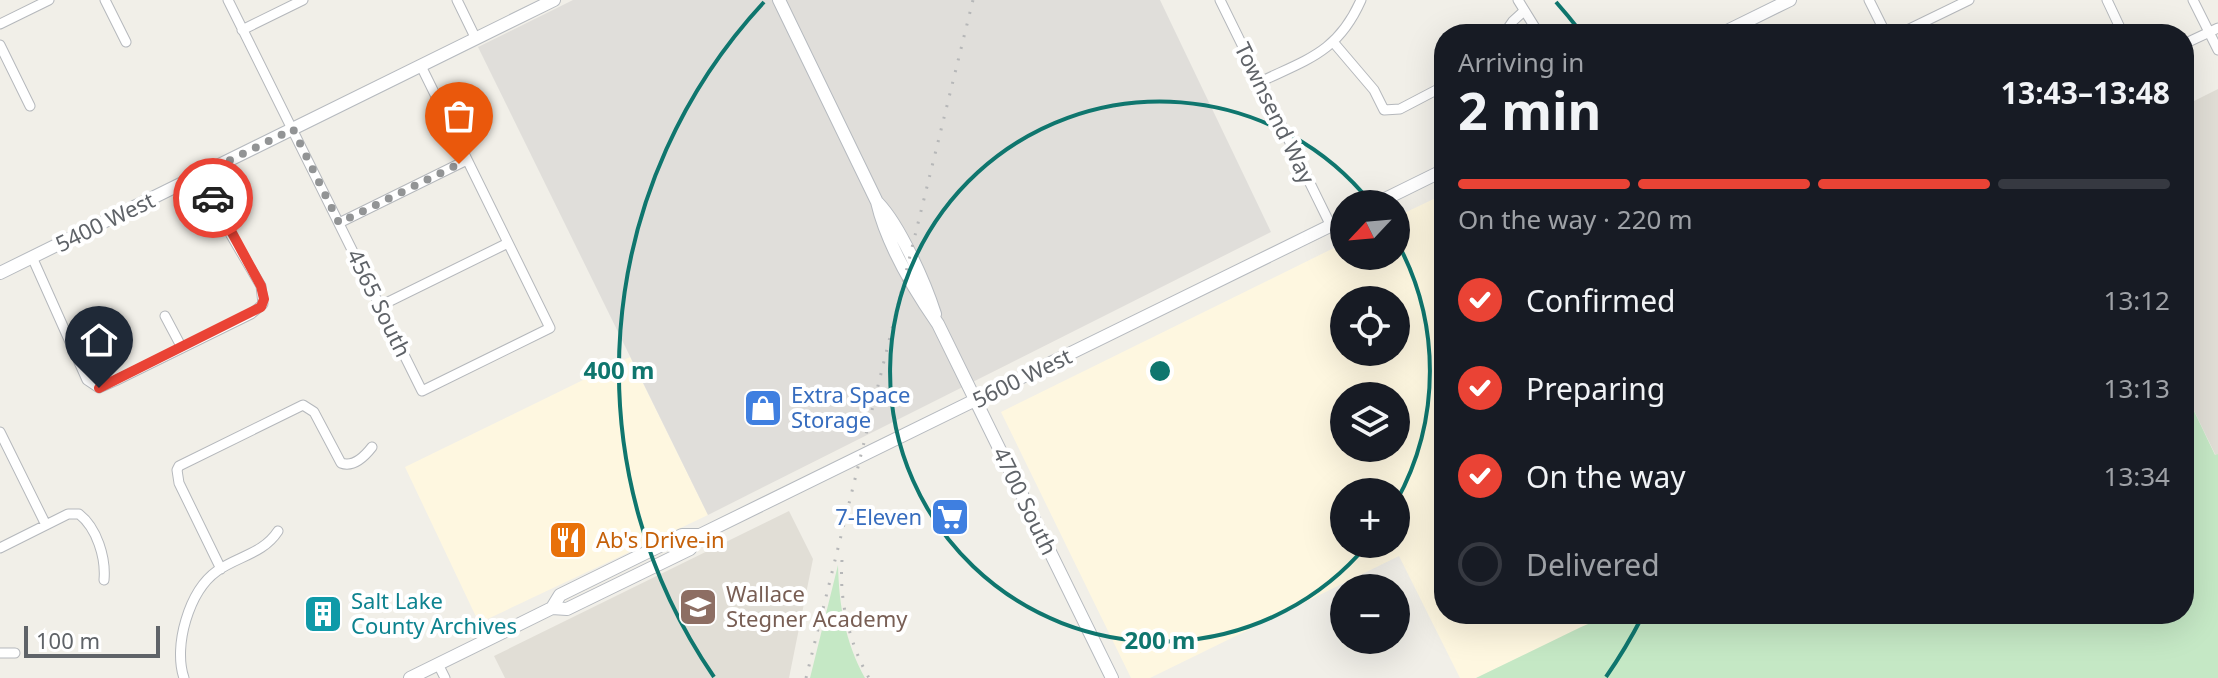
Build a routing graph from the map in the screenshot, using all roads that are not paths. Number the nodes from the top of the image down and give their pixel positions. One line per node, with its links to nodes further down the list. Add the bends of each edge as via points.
1 (49, 0): 17 (street)
2 (105, 0): 28 (street)
3 (228, 0): 24 (street, 4565 South)
4 (303, 0): 24 (street)
5 (457, 0): 26 (street)
6 (554, 0): 26 (main road, 5400 West)
7 (779, 0): 50 (main road, 4700 South, via 877,202 889,214 929,295)
8 (1220, 0): 33 (street, Townsend Way)
9 (1361, 0): 29 (street)
10 (1518, 0): 16 (street)
11 (1790, 0): 20 (main road)
12 (1869, 0): 21 (street)
13 (1969, 0): 22 (street)
14 (2107, 0): 23 (street)
15 (2193, 0): 25 (street)
16 (1524, 11): 18 (street); 19 (street)
17 (0, 24)
18 (1511, 24)
19 (1532, 24)
20 (1741, 24)
21 (1881, 24)
22 (1920, 24)
23 (2118, 24)
24 (242, 30): 36 (street, 4565 South)
25 (2213, 30): 27 (street); 31 (street)
26 (476, 39): 32 (main road, 5400 West)
27 (2194, 39)
28 (126, 42)
29 (1334, 43): 33 (street); 34 (street, via 1384,110 1400,109)
30 (0, 45): 35 (street)
31 (2218, 50)
32 (421, 66): 36 (main road, 5400 West); 37 (street)
33 (1260, 82): 42 (street, Townsend Way)
34 (1434, 91)
35 (30, 106)
36 (293, 129): 38 (main road, 5400 West); 41 (street, 4565 South)
37 (467, 160): 41 (street); 44 (street)
38 (202, 174): 45 (main road, 5400 West); 49 (street, via 264,299 254,312)
39 (1434, 175): 40 (main road)
40 (1403, 190)
41 (339, 223): 47 (street, 4565 South)
42 (1330, 224)
43 (1330, 226): 50 (main road, 5600 West)
44 (508, 243): 47 (street); 47 (street, 4565 South, via 550,328 422,391)
45 (32, 257): 46 (main road, 5400 West); 49 (street, via 90,383 99,388)
46 (0, 273)
47 (380, 306)
48 (165, 316): 49 (street)
49 (182, 348)
50 (976, 401): 60 (main road, 5600 West, via 700,535 690,549); 64 (main road, 4700 South)
51 (0, 434): 53 (street)
52 (372, 447): 56 (street, via 358,461 341,463 314,412 303,405 187,461 177,470 179,483)
53 (46, 525): 55 (street); 57 (street, via 72,513 82,515 103,555)
54 (278, 531): 56 (street, via 267,545)
55 (0, 548)
56 (221, 569): 61 (street, via 199,592 182,634 179,657)
57 (104, 580)
58 (0, 653): 59 (street)
59 (15, 653)
60 (438, 664): 62 (main road, 5600 West); 63 (street)
61 (184, 678)
62 (410, 678)
63 (445, 678)
64 (1112, 678)

